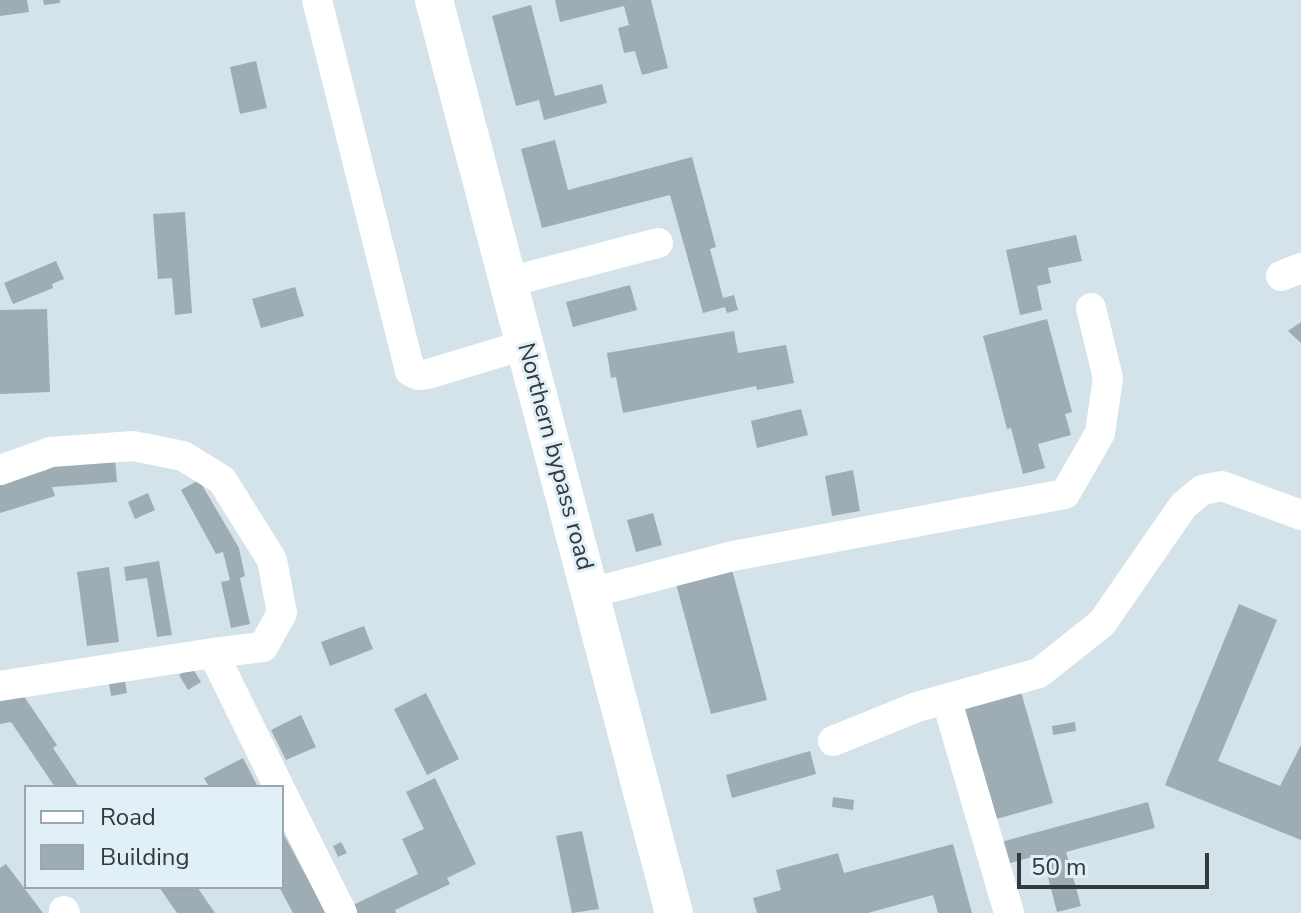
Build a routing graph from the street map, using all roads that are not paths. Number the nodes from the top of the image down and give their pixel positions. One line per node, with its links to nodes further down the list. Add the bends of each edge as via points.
1 (317, 0): 6 (street, via 410,371 428,374)
2 (434, 0): 4 (main road, Northern bypass road)
3 (658, 243): 4 (street)
4 (508, 282): 6 (main road, Northern bypass road)
5 (1091, 308): 9 (street, via 1108,378 1100,433 1065,494 733,556)
6 (524, 345): 9 (main road, Northern bypass road)
7 (2, 463): 10 (street, via 51,452 133,446 183,456 222,480 272,560 282,613 263,647)
8 (1301, 515): 12 (street, via 1222,486 1202,490 1183,506 1102,623 1039,673)
9 (590, 593): 17 (main road, Northern bypass road)
10 (213, 653): 11 (street); 14 (street)
11 (0, 686)
12 (947, 701): 13 (street, via 917,707); 18 (street)
13 (833, 741)
14 (278, 785)
15 (284, 797): 16 (street)
16 (342, 913)
17 (674, 913)
18 (1009, 913)

